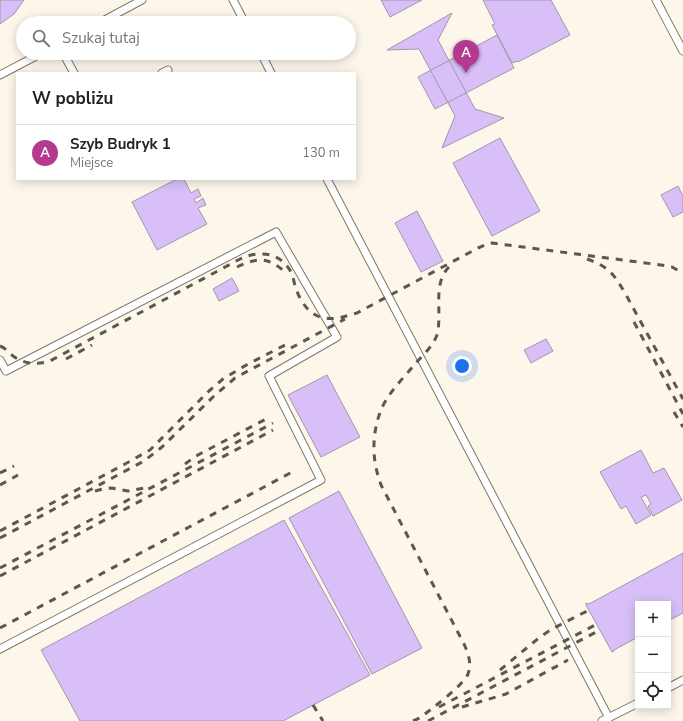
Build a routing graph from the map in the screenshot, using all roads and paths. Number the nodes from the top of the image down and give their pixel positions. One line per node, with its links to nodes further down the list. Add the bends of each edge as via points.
1 (142, 0): 4 (lane)
2 (233, 0): 5 (lane)
3 (656, 0): 6 (lane)
4 (112, 16)
5 (241, 16)
6 (683, 50)
7 (29, 60): 12 (lane)
8 (67, 60): 10 (lane)
9 (264, 60): 11 (lane)
10 (73, 72)
11 (270, 72)
12 (0, 75)
13 (328, 180): 19 (lane)
14 (0, 360): 15 (lane, via 6,371 276,232 337,337 269,376 321,480)
15 (0, 649)
16 (683, 680): 17 (lane)
17 (671, 686)
18 (635, 704): 19 (lane)
19 (605, 719)

